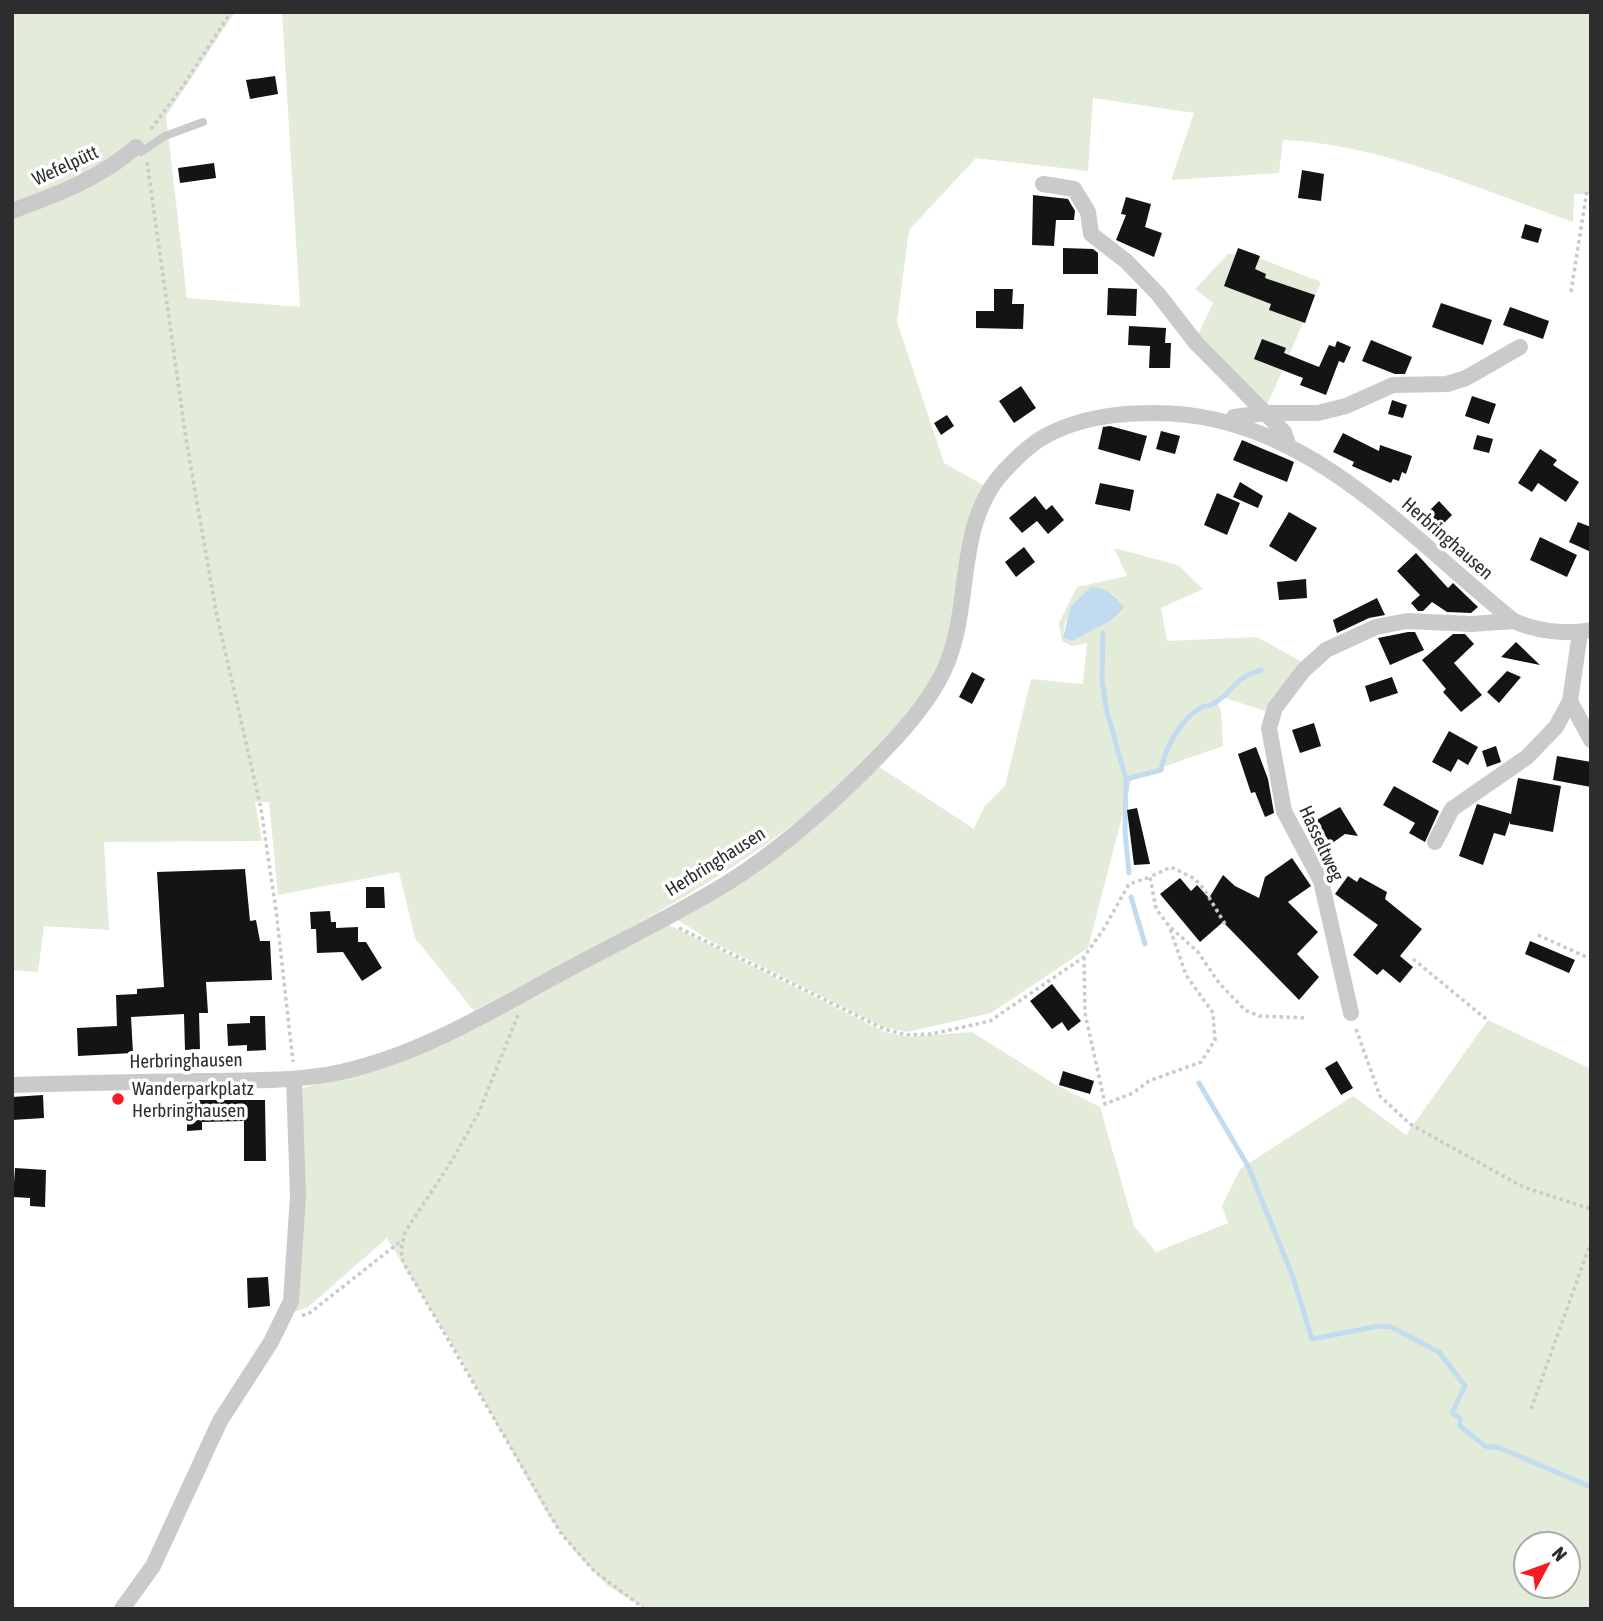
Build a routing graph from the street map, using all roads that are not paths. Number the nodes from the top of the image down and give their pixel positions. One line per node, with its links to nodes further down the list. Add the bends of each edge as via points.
1 (203, 122): 2 (lane)
2 (138, 149): 4 (street, Wefelpütt, via 83,183)
3 (1043, 184): 6 (street, Herbringhausen, via 1074,189 1088,212 1091,234 1126,261 1196,343)
4 (12, 211)
5 (1520, 347): 6 (street, Herbringhausen, via 1447,384 1393,384 1346,406 1318,413)
6 (1266, 413): 7 (street, Herbringhausen, via 1234,417); 8 (street, Herbringhausen, via 1284,432)
7 (1231, 423): 8 (street, Herbringhausen); 15 (street, Herbringhausen, via 1167,413 1124,413 1079,421 1022,452 990,487 972,524 958,635 940,680 898,737 790,838 726,884 438,1038 336,1074)
8 (1288, 444): 9 (street, Herbringhausen, via 1357,489)
9 (1514, 621): 10 (street, Herbringhausen, via 1536,628); 14 (street, Hasseltweg, via 1407,621 1376,626 1326,650 1275,708 1269,728 1284,811 1321,881)
10 (1585, 632): 11 (street)
11 (1570, 701): 12 (street); 13 (street, via 1544,741 1514,768 1452,809)
12 (1591, 740)
13 (1435, 842)
14 (1351, 1013)
15 (294, 1079): 16 (street, Herbringhausen); 17 (street, via 298,1196 294,1284 286,1316 224,1412 169,1535)
16 (12, 1084)
17 (122, 1609)

